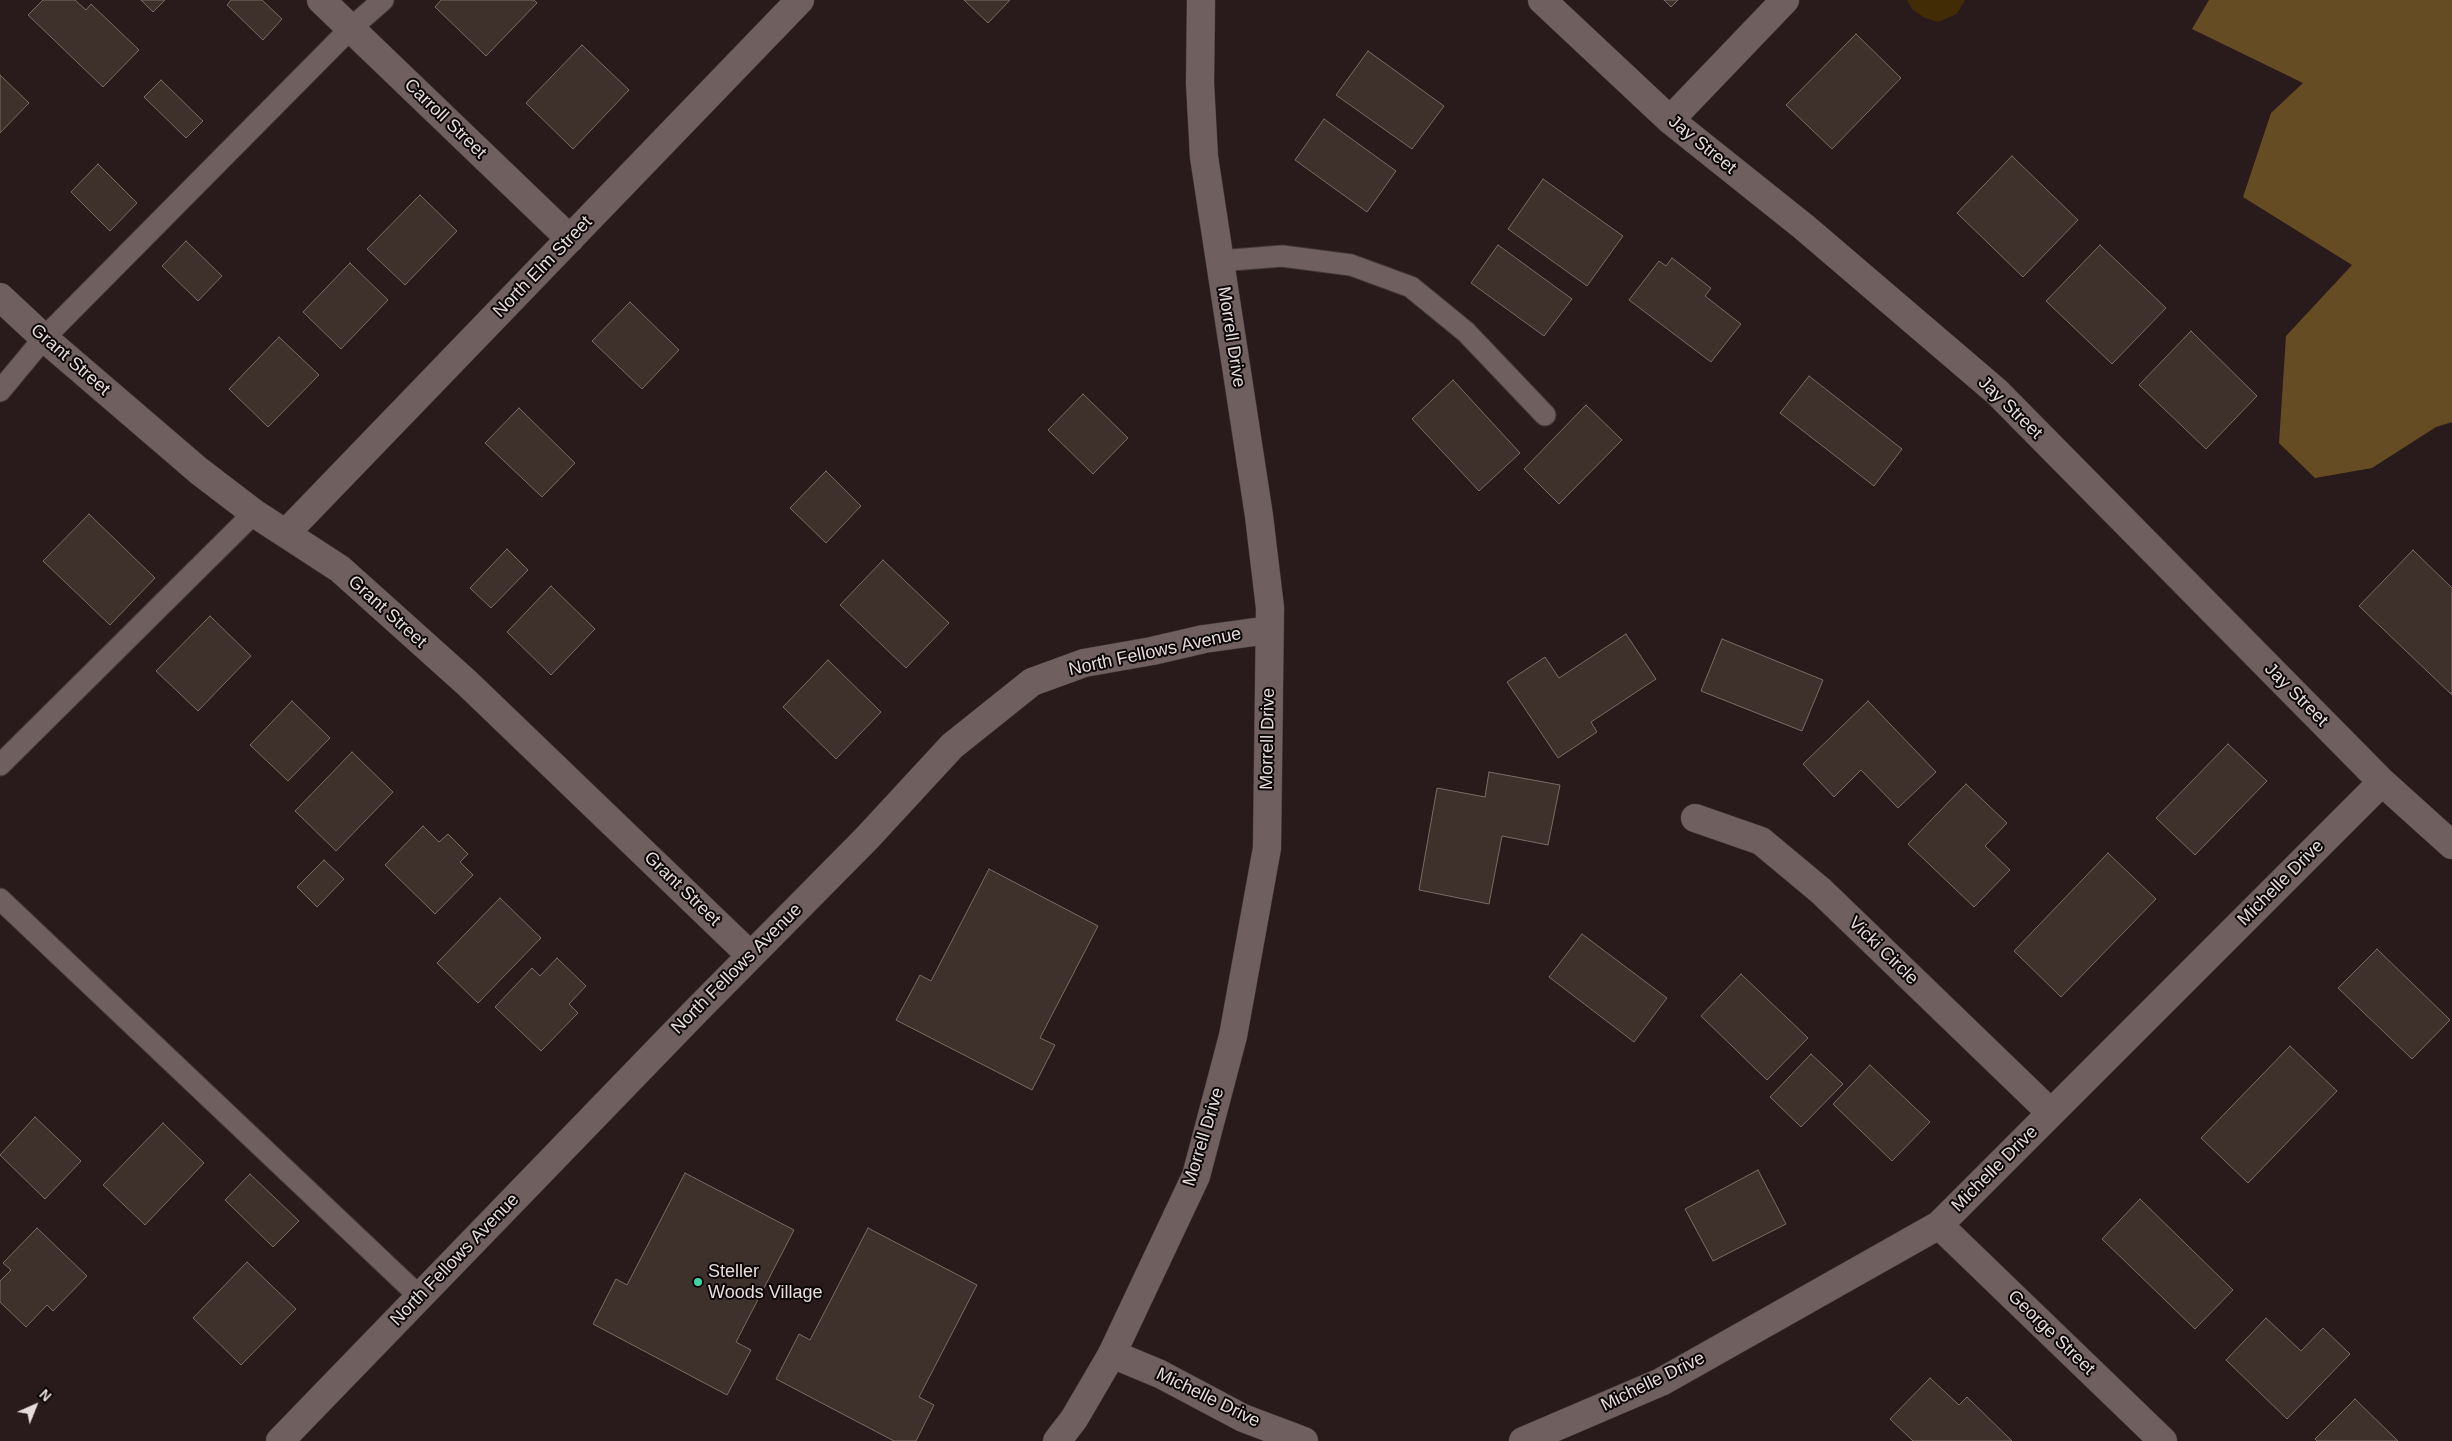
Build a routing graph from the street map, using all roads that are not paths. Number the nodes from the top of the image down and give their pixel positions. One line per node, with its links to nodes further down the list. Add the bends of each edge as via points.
1 (320, 0): 7 (street, Carroll Street)
2 (382, 0): 7 (lane)
3 (800, 0): 9 (street, North Elm Street)
4 (1201, 0): 10 (street, Morrell Drive, via 1200,83 1204,158)
5 (1542, 0): 8 (street, Jay Street)
6 (1785, 0): 8 (street)
7 (350, 29): 9 (street, Carroll Street); 12 (lane)
8 (1670, 120): 19 (street, Jay Street, via 1804,226 1997,392)
9 (570, 239): 16 (street, North Elm Street)
10 (1219, 261): 14 (lane, via 1282,256 1352,265 1411,287 1466,332); 17 (street, Morrell Drive, via 1259,516 1270,608)
11 (0, 297): 12 (street, Grant Street)
12 (44, 338): 13 (lane); 15 (street, Grant Street, via 199,471)
13 (0, 391)
14 (1545, 415)
15 (254, 513): 16 (street, Grant Street); 18 (lane)
16 (286, 533): 23 (street, Grant Street, via 340,569 467,683)
17 (1269, 630): 23 (street, North Fellows Avenue, via 1204,639 1152,652 1084,663 1032,682 952,746 867,838); 27 (street, Morrell Drive, via 1267,848 1233,1036 1196,1176)
18 (0, 765)
19 (2382, 782): 21 (street, Jay Street); 24 (street, Michelle Drive)
20 (1695, 818): 24 (street, Vicki Circle, via 1761,841 1821,891)
21 (2452, 845)
22 (0, 900): 26 (lane)
23 (750, 955): 26 (street, North Fellows Avenue)
24 (2051, 1113): 25 (street, Michelle Drive)
25 (1939, 1225): 31 (street, Michelle Drive, via 1661,1382); 32 (street, George Street)
26 (420, 1297): 28 (street, North Fellows Avenue)
27 (1112, 1354): 29 (street, Morrell Drive, via 1074,1419); 30 (street, Michelle Drive, via 1160,1374 1243,1418)
28 (280, 1441)
29 (1057, 1441)
30 (1304, 1441)
31 (1523, 1441)
32 (2162, 1441)

